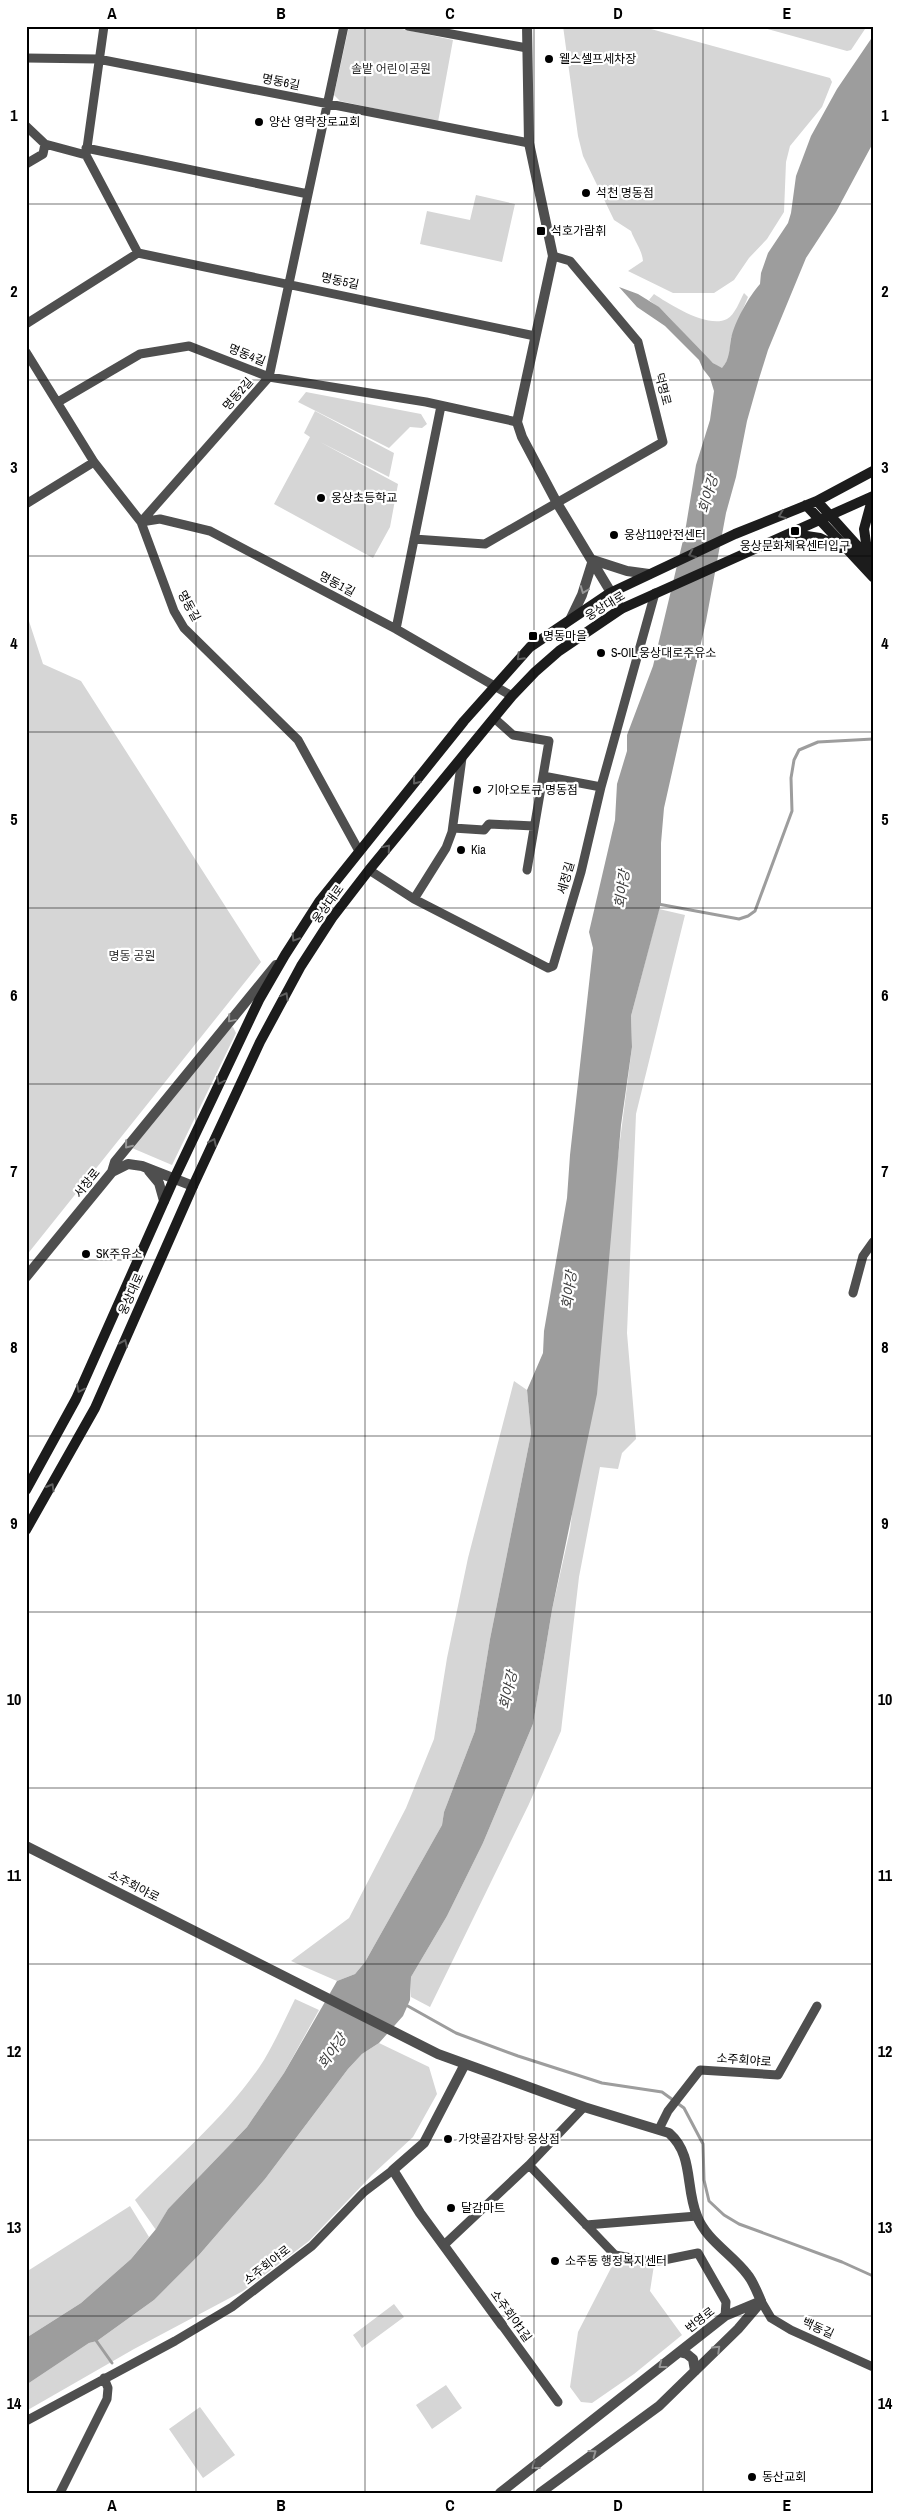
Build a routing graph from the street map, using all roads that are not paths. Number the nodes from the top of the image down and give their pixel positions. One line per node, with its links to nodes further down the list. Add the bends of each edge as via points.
1 (104, 26): 7 (street)
2 (344, 26): 8 (street, 명동2길)
3 (408, 26): 5 (street)
4 (527, 26): 5 (street)
5 (527, 48): 10 (street)
6 (26, 58): 7 (street, 명동6길)
7 (98, 59): 8 (street, 명동6길); 12 (street)
8 (327, 104): 10 (street, 명동6길); 14 (street, 명동2길)
9 (26, 126): 11 (street)
10 (529, 143): 16 (street)
11 (45, 144): 12 (street); 13 (street, via 43,154)
12 (86, 152): 14 (street); 15 (street)
13 (26, 164)
14 (308, 194): 17 (street, 명동2길)
15 (138, 253): 17 (street, 명동5길); 18 (street)
16 (553, 256): 19 (street); 29 (street, 덕명로, via 570,261 638,342 663,442)
17 (289, 283): 19 (street, 명동5길); 21 (street, 명동2길)
18 (26, 324)
19 (535, 336): 24 (street)
20 (26, 352): 22 (street, 명동길)
21 (269, 377): 22 (street, 명동4길, via 189,346 140,354); 23 (street, 명동4길); 34 (street, 명동2길)
22 (58, 402): 25 (street, 명동길)
23 (441, 406): 24 (street, 명동4길); 36 (street)
24 (517, 422): 29 (street)
25 (94, 462): 30 (street); 34 (street, 명동길)
26 (873, 471): 28 (main road, 웅상대로)
27 (873, 496): 32 (main road, 웅상대로); 38 (main road, via 864,528)
28 (817, 500): 31 (main road, 웅상대로); 32 (main road)
29 (557, 503): 36 (street, 덕명로, via 485,544); 37 (street)
30 (26, 504)
31 (806, 505): 33 (main road); 39 (main road, 웅상대로, one-way to 39)
32 (831, 516): 33 (main road, 웅상대로); 38 (main road)
33 (820, 520): 35 (main road, 웅상대로); 38 (main road)
34 (141, 522): 45 (street, 명동1길, via 160,519 210,532); 54 (street, 명동길, via 174,611 184,628 298,740)
35 (787, 535): 38 (main road, via 820,538); 42 (main road, 웅상대로)
36 (414, 539): 45 (street)
37 (593, 560): 39 (street); 41 (street); 44 (street, one-way to 44)
38 (867, 561): 40 (main road)
39 (649, 574): 41 (main road, 웅상대로)
40 (873, 577)
41 (610, 593): 43 (street); 44 (main road, 웅상대로)
42 (655, 593): 43 (main road, 웅상대로); 51 (street, 세정길)
43 (621, 609): 47 (main road, 웅상대로, via 559,651)
44 (571, 618): 46 (main road, 웅상대로, one-way to 46, via 530,647)
45 (396, 629): 46 (street, 명동1길)
46 (495, 685): 47 (street, 명동1길); 54 (main road, 웅상대로, one-way to 54)
47 (512, 696): 48 (main road, 웅상대로)
48 (494, 718): 49 (main road, 웅상대로); 50 (street, via 513,735 549,741)
49 (462, 758): 53 (street); 55 (main road, 웅상대로, one-way to 49)
50 (543, 776): 51 (street); 52 (street)
51 (601, 787): 57 (street, 세정길, via 581,872 553,966 548,968)
52 (534, 826): 53 (street, via 489,824 484,830); 56 (street)
53 (453, 828): 57 (street, via 446,848)
54 (359, 851): 58 (main road, 웅상대로, one-way to 58)
55 (369, 870): 57 (street, 세정길); 62 (main road, 웅상대로, one-way to 55, via 260,1042 301,966)
56 (527, 870)
57 (414, 899)
58 (284, 954): 60 (street, one-way to 60, via 115,1162); 61 (main road, 웅상대로, one-way to 61)
59 (142, 1166): 60 (street, 서창로, via 128,1164); 61 (street, 서창로); 63 (street, via 159,1183)
60 (112, 1172): 65 (street, 서창로)
61 (174, 1179): 62 (street, 서창로); 63 (main road, 웅상대로)
62 (193, 1186): 68 (main road, 웅상대로, one-way to 62, via 95,1408)
63 (164, 1201): 67 (main road, 웅상대로, one-way to 67, via 94,1360)
64 (873, 1242): 66 (street, via 863,1256)
65 (26, 1277)
66 (853, 1293)
67 (26, 1490)
68 (26, 1530)
69 (26, 1846): 71 (street, 소주회야로, via 309,1990 438,2054)
70 (817, 2006): 73 (street, 소주회야로, via 778,2075 700,2070 668,2111)
71 (465, 2064): 72 (street); 75 (street, 소주회야로, via 424,2142)
72 (584, 2107): 73 (street); 74 (street)
73 (659, 2129): 76 (street, via 669,2133 683,2149)
74 (529, 2165): 77 (street); 78 (street)
75 (393, 2170): 78 (street, 소주회야1길); 85 (street, 소주회야로, via 364,2192 312,2246 232,2306 175,2341)
76 (697, 2216): 77 (street); 79 (street, via 705,2230 748,2274)
77 (586, 2226): 80 (street, via 615,2255 654,2262 698,2252 726,2302)
78 (444, 2245): 81 (street, 소주회야1길)
79 (761, 2301): 80 (street, 번영로); 83 (street, 백동길, via 771,2318 791,2330); 84 (street, one-way to 79, via 738,2330)
80 (725, 2316): 82 (street, 번영로)
81 (502, 2325): 86 (street, 소주회야1길)
82 (679, 2352): 84 (street, via 693,2359); 89 (street, 번영로, one-way to 89)
83 (873, 2367)
84 (694, 2371): 90 (street, one-way to 84, via 658,2406)
85 (104, 2378): 87 (street, 소주회야로); 88 (street, via 108,2388 107,2399)
86 (558, 2402)
87 (26, 2421)
88 (60, 2493)
89 (500, 2493)
90 (540, 2493)

